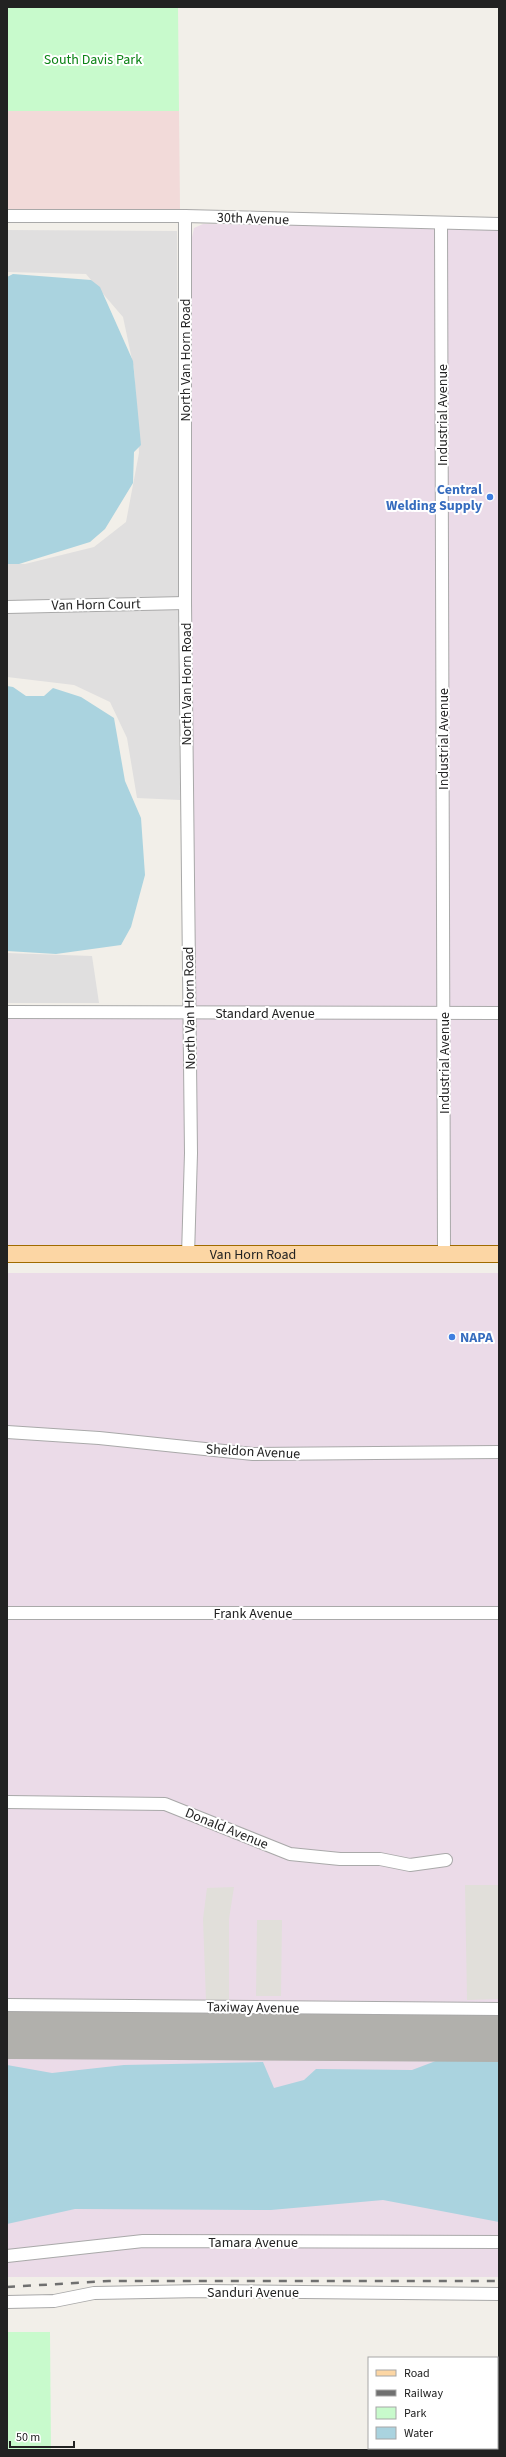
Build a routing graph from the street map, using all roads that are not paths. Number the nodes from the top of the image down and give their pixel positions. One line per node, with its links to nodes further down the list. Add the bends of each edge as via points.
1 (7, 216): 2 (street, 30th Avenue)
2 (185, 216): 3 (street, 30th Avenue); 5 (street, North Van Horn Road)
3 (441, 224): 4 (street, 30th Avenue); 9 (street, Industrial Avenue)
4 (499, 224)
5 (185, 603): 6 (street, Van Horn Court); 8 (street, North Van Horn Road)
6 (7, 607)
7 (7, 1012): 8 (street, Standard Avenue)
8 (188, 1012): 9 (street, Standard Avenue); 13 (street, North Van Horn Road, via 191,1153)
9 (444, 1013): 10 (street, Standard Avenue); 11 (street, Industrial Avenue)
10 (499, 1013)
11 (444, 1253): 13 (main road, Van Horn Road); 14 (main road, Van Horn Road)
12 (7, 1254): 13 (main road, Van Horn Road)
13 (188, 1254)
14 (499, 1254)
15 (7, 1432): 16 (street, Sheldon Avenue, via 99,1438 253,1454)
16 (499, 1452)
17 (499, 1613): 18 (street, Frank Avenue)
18 (7, 1614)
19 (7, 1802): 20 (street, Donald Avenue, via 165,1804 290,1854 340,1859 380,1859 410,1865)
20 (446, 1860)
21 (7, 2005): 22 (street, Taxiway Avenue)
22 (499, 2009)
23 (499, 2242): 24 (street, Tamara Avenue, via 143,2241)
24 (7, 2256)
25 (499, 2294): 26 (street, Sanduri Avenue, via 202,2291 94,2293 54,2301)
26 (7, 2302)

